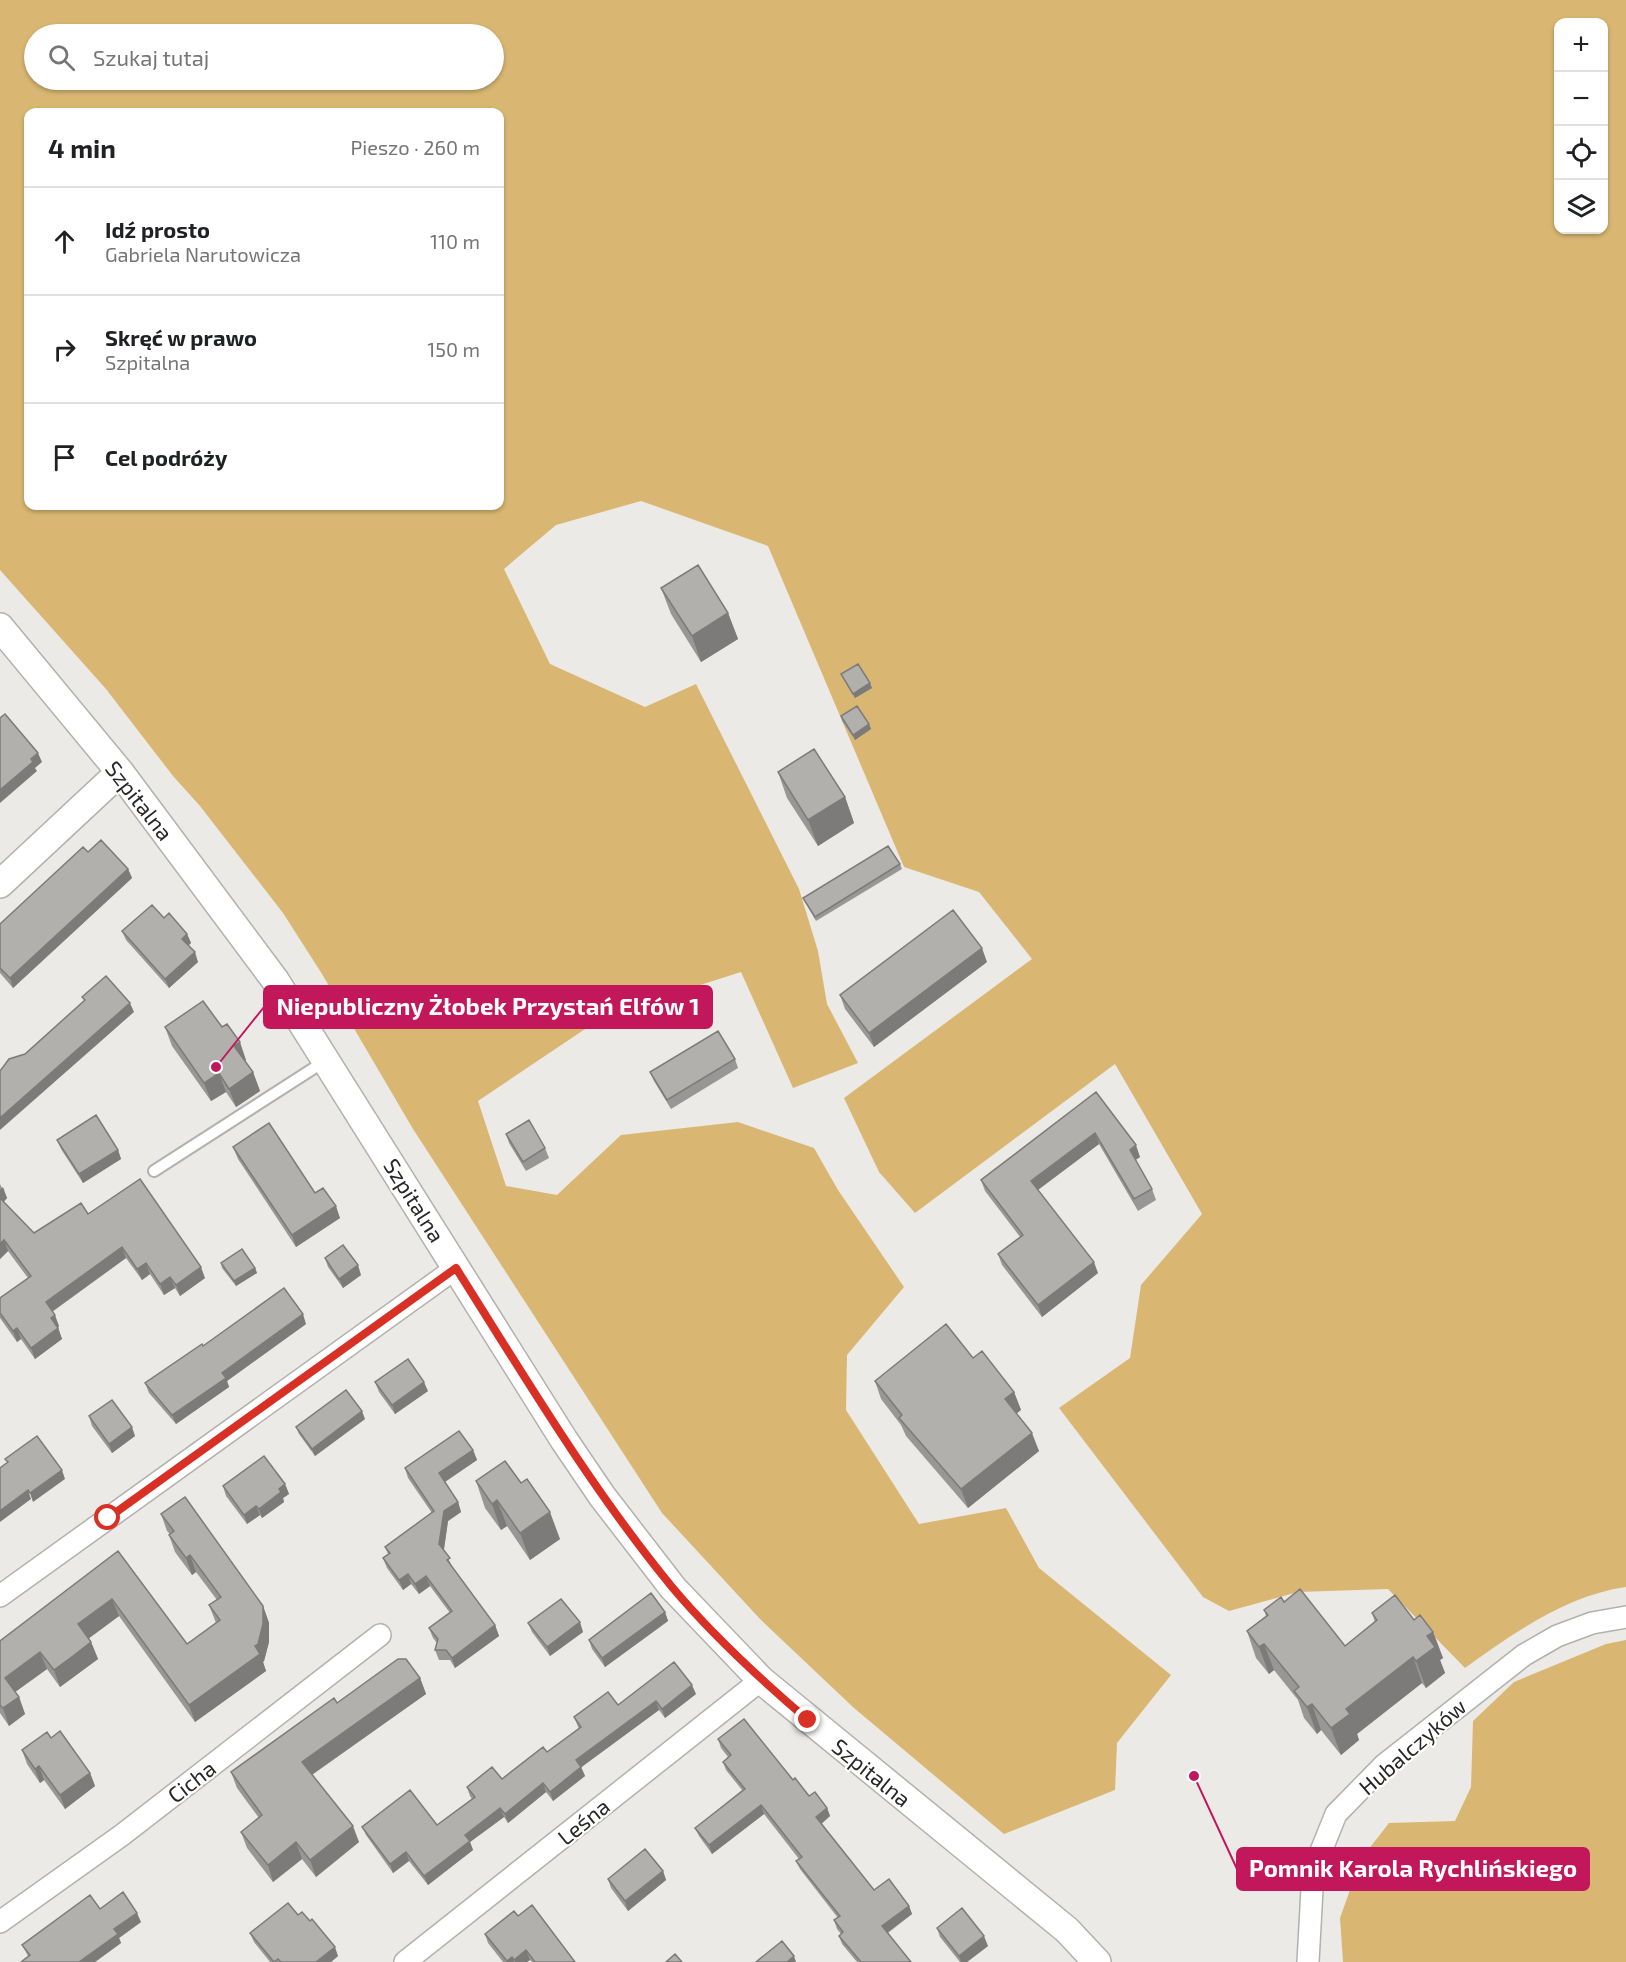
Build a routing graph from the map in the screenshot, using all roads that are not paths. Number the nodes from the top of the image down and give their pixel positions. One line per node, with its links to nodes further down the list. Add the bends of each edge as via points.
1 (0, 627): 2 (street, Szpitalna)
2 (120, 772): 3 (street); 4 (street, Szpitalna, via 217,900)
3 (0, 884)
4 (327, 1059): 5 (lane); 6 (street, Szpitalna)
5 (154, 1171)
6 (456, 1268): 7 (street); 10 (street, Szpitalna, via 602,1496 673,1588)
7 (0, 1596)
8 (1626, 1617): 14 (street, Hubalczyków, via 1592,1623 1524,1654 1384,1765 1336,1814 1313,1871)
9 (380, 1635): 11 (street, Cicha, via 122,1835)
10 (761, 1680): 12 (street, Leśna); 13 (street, Szpitalna, via 1067,1930)
11 (0, 1922)
12 (407, 1961)
13 (1097, 1962)
14 (1308, 1962)

